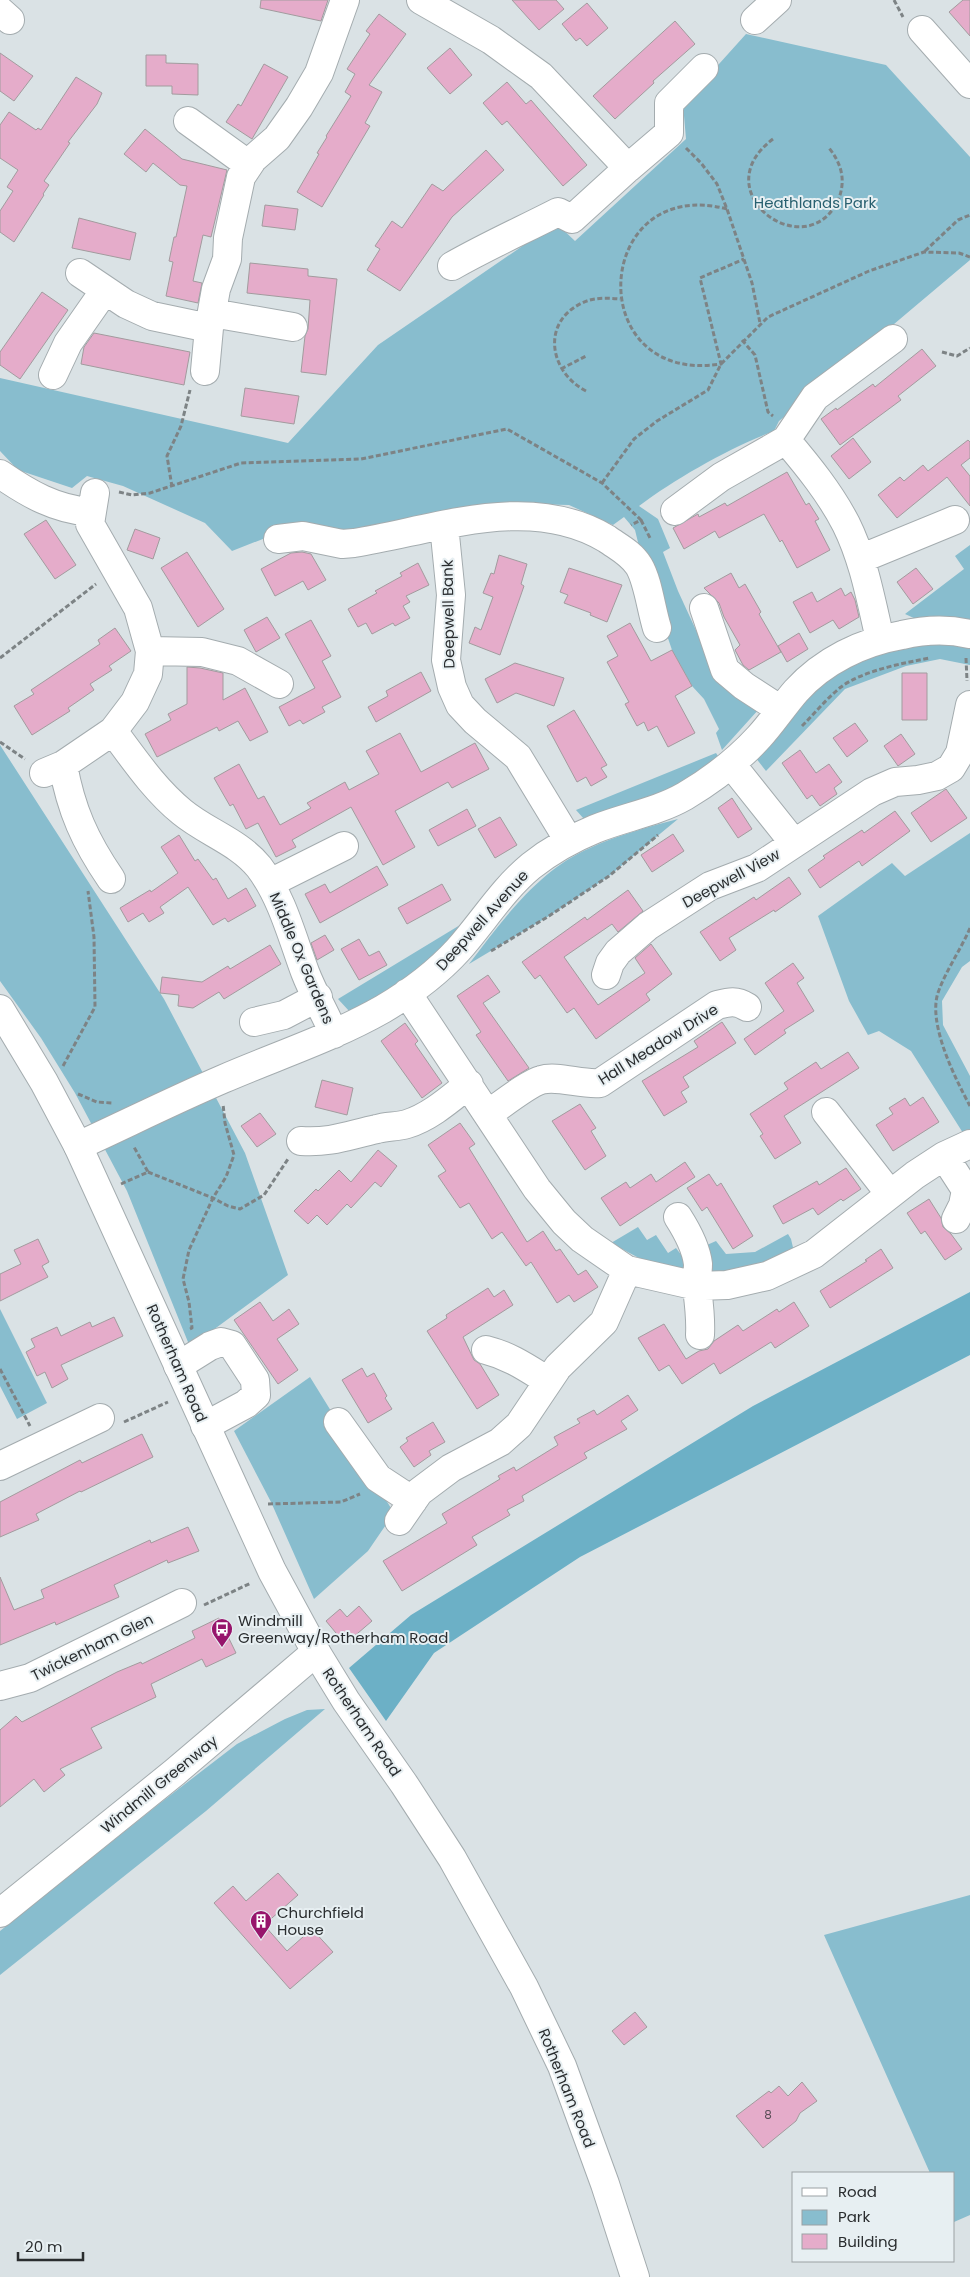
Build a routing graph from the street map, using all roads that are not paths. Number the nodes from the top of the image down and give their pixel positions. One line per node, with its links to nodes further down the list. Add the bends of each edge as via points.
1 (345, 0): 9 (street, via 319,73 277,138)
2 (421, 0): 10 (street, via 491,40 541,76)
3 (777, 0): 4 (street)
4 (755, 20)
5 (922, 30): 7 (street)
6 (704, 68): 10 (street, via 669,103 669,133)
7 (970, 84)
8 (188, 121): 9 (street)
9 (249, 165): 14 (street, via 241,177 235,200 227,259 216,290)
10 (628, 168): 11 (street, via 572,219 558,212)
11 (452, 266)
12 (80, 273): 13 (street)
13 (105, 290): 14 (street, via 152,316); 18 (street, via 68,343)
14 (211, 320): 15 (street); 17 (street)
15 (293, 327)
16 (894, 340): 19 (street, via 815,397)
17 (205, 371)
18 (53, 375)
19 (786, 440): 21 (street, via 721,477); 25 (street, via 824,487)
20 (0, 474): 30 (street, via 31,496 74,511 93,503 90,524 138,608)
21 (675, 511)
22 (955, 520): 25 (street)
23 (444, 525): 24 (street, via 388,538 342,544 303,536); 27 (street, via 522,515 557,518 588,528 621,548 639,566); 36 (street, Deepwell Bank, via 451,595 446,660 452,687 460,704 475,721 518,758)
24 (278, 539)
25 (860, 558): 28 (street)
26 (704, 608): 33 (street, via 725,670)
27 (657, 628)
28 (880, 639): 29 (street, Deepwell Avenue, via 917,632 957,631); 33 (street, Deepwell Avenue, via 848,651 798,689)
29 (966, 648)
30 (150, 651): 31 (street, via 202,652 238,661); 34 (street, via 148,674 135,702)
31 (279, 684)
32 (969, 706): 37 (street, Deepwell View, via 960,753 951,768 937,776 895,782 872,792)
33 (790, 720): 35 (street, Deepwell Avenue, via 760,736)
34 (113, 731): 39 (street, via 54,769 67,788); 40 (street, Middle Ox Gardens, via 153,784 176,807 238,847)
35 (731, 764): 36 (street, Deepwell Avenue, via 682,797); 37 (street, Deepwell View)
36 (569, 841): 42 (street, Deepwell Avenue, via 530,867 494,904 457,951)
37 (794, 843): 41 (street, Deepwell View, via 756,868 710,886 648,926 618,952)
38 (344, 846): 40 (street, Middle Ox Gardens)
39 (99, 880)
40 (270, 883): 43 (street, Middle Ox Gardens)
41 (606, 975)
42 (407, 993): 47 (street, Deepwell Avenue, via 384,1009); 48 (street)
43 (318, 997): 46 (street, via 284,1015); 47 (street, Middle Ox Gardens)
44 (747, 1008): 50 (street, Hall Meadow Drive, via 731,1002 717,1006 600,1083 541,1080)
45 (0, 1009): 53 (street, Rotherham Road)
46 (254, 1022)
47 (334, 1034): 53 (street, Deepwell Avenue, via 220,1080)
48 (468, 1084): 50 (street); 51 (street, via 424,1116 407,1124 348,1138 321,1142)
49 (826, 1112): 56 (street)
50 (488, 1114): 59 (street, via 536,1189 564,1222)
51 (302, 1140)
52 (970, 1144): 54 (street)
53 (78, 1146): 63 (street, Rotherham Road)
54 (944, 1156): 55 (street); 56 (street)
55 (968, 1190): 58 (street)
56 (890, 1194): 60 (street, via 825,1245 789,1266 767,1276 727,1285)
57 (678, 1217): 60 (street, via 696,1254)
58 (956, 1219)
59 (626, 1270): 60 (street); 64 (street, via 604,1322)
60 (696, 1286): 61 (street, via 701,1309)
61 (700, 1335)
62 (486, 1350): 64 (street, via 515,1360)
63 (178, 1366): 67 (street, Rotherham Road); 67 (street, via 221,1342 232,1345 255,1380 256,1395)
64 (548, 1381): 66 (street, via 519,1425 500,1442 450,1468 419,1492 406,1511)
65 (100, 1418): 68 (street)
66 (338, 1422)
67 (205, 1426): 70 (street, Rotherham Road, via 272,1571)
68 (0, 1466)
69 (182, 1604): 71 (street, Twickenham Glen, via 30,1678)
70 (316, 1652): 72 (street, Windmill Greenway, via 175,1772); 73 (street, Rotherham Road, via 452,1858 524,1987 562,2066)
71 (0, 1686)
72 (0, 1913)
73 (635, 2277)

